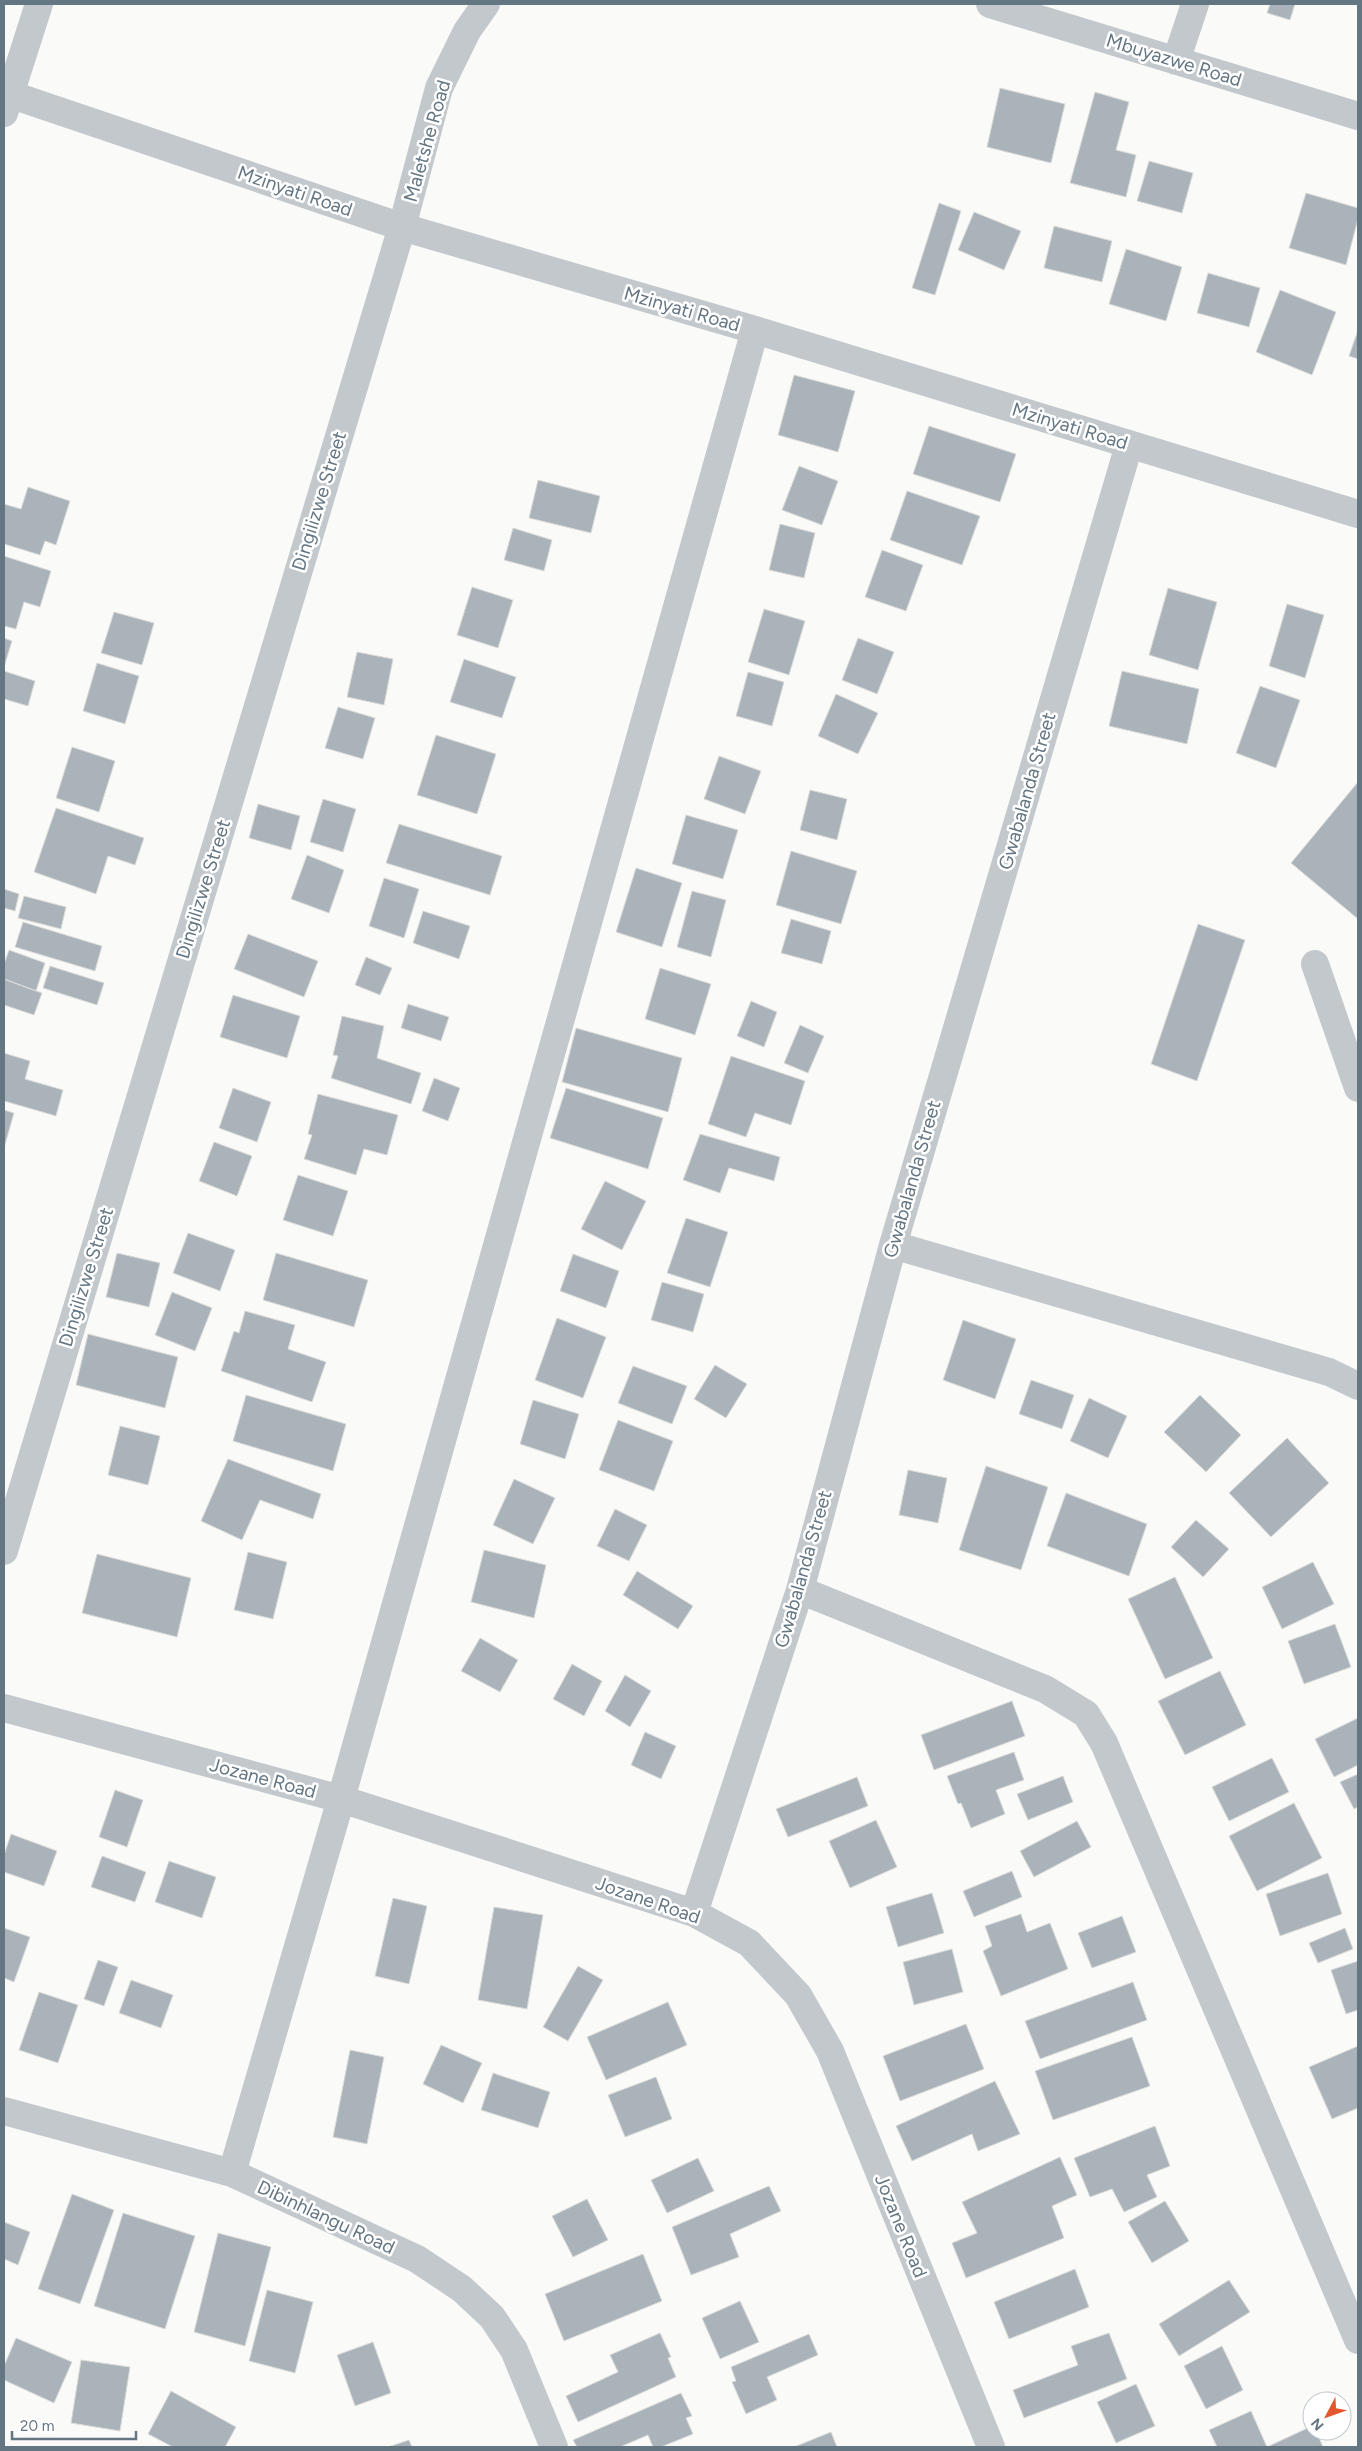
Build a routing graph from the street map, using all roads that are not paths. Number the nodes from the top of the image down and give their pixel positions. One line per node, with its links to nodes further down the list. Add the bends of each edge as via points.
1 (39, 4): 6 (street)
2 (486, 4): 8 (street, Maletshe Road, via 467,31 439,88)
3 (990, 4): 5 (street, Mbuyazwe Road)
4 (1195, 4): 5 (street)
5 (1176, 61): 7 (street, Mbuyazwe Road)
6 (6, 103): 8 (street, Mzinyati Road)
7 (1358, 116)
8 (402, 227): 9 (street, Mzinyati Road); 16 (street, Dingilizwe Street)
9 (755, 330): 10 (street, Mzinyati Road); 19 (street)
10 (1129, 444): 11 (street, Mzinyati Road); 14 (street, Gwabalanda Street)
11 (1358, 514)
12 (1315, 964): 13 (street)
13 (1358, 1088)
14 (893, 1244): 15 (street, via 1329,1372); 17 (street, Gwabalanda Street)
15 (1358, 1386)
16 (4, 1551)
17 (800, 1590): 20 (street, Gwabalanda Street); 23 (street, via 1045,1689 1086,1714 1104,1743)
18 (4, 1708): 19 (street, Jozane Road)
19 (341, 1799): 20 (street, Jozane Road); 22 (street)
20 (694, 1913): 25 (street, Jozane Road, via 749,1944 798,1995 830,2051)
21 (4, 2111): 22 (street, Dibinhlangu Road)
22 (232, 2173): 24 (street, Dibinhlangu Road, via 417,2259 462,2289 492,2317 514,2350)
23 (1358, 2340)
24 (554, 2447)
25 (990, 2447)

